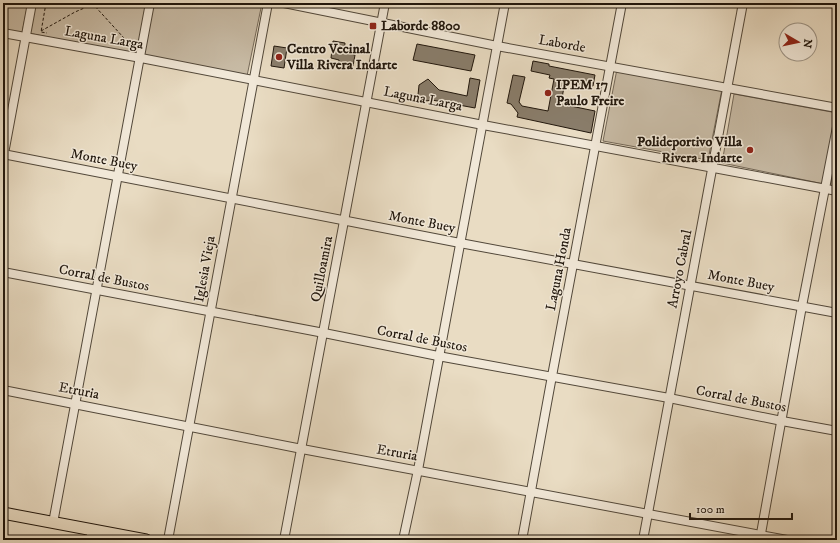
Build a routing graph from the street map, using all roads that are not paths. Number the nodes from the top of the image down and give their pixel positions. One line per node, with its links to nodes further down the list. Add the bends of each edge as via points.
1 (32, 3): 11 (street)
2 (150, 3): 13 (street)
3 (268, 3): 15 (street, Iglesia Vieja)
4 (284, 3): 9 (street, Laborde)
5 (385, 3): 9 (street, Quilloamira)
6 (505, 3): 12 (street)
7 (622, 3): 14 (street, Laguna Honda)
8 (743, 3): 16 (street, Arroyo Cabral)
9 (382, 22): 12 (street, Laborde); 17 (street, Quilloamira)
10 (3, 33): 11 (street, Laguna Larga)
11 (26, 37): 13 (street, Laguna Larga); 22 (street)
12 (497, 46): 14 (street, Laborde); 19 (street)
13 (141, 58): 15 (street, Laguna Larga); 24 (street)
14 (610, 66): 16 (street, Laborde); 21 (street, Laguna Honda)
15 (253, 79): 17 (street, Laguna Larga); 27 (street, Iglesia Vieja)
16 (728, 87): 18 (street, Laborde); 23 (street, Arroyo Cabral)
17 (367, 101): 19 (street, Laguna Larga); 28 (street, Quilloamira)
18 (837, 108)
19 (483, 125): 21 (street, Laguna Larga); 29 (street)
20 (837, 127): 25 (street)
21 (596, 146): 23 (street, Laguna Larga); 30 (street, Laguna Honda)
22 (3, 156): 24 (street, Monte Buey)
23 (712, 168): 25 (street, Laguna Larga); 32 (street, Arroyo Cabral)
24 (118, 176): 27 (street, Monte Buey); 33 (street)
25 (825, 189): 26 (street, Laguna Larga); 34 (street)
26 (837, 191)
27 (231, 198): 28 (street, Monte Buey); 35 (street, Iglesia Vieja)
28 (344, 220): 29 (street, Monte Buey); 37 (street, Quilloamira)
29 (460, 243): 30 (street, Monte Buey); 38 (street)
30 (573, 263): 32 (street, Monte Buey); 39 (street, Laguna Honda)
31 (3, 272): 33 (street, Corral de Bustos)
32 (690, 285): 34 (street, Monte Buey); 41 (street, Arroyo Cabral)
33 (97, 290): 35 (street, Corral de Bustos); 42 (street)
34 (802, 306): 36 (street, Monte Buey); 43 (street)
35 (210, 311): 37 (street, Corral de Bustos); 44 (street, Iglesia Vieja)
36 (837, 313)
37 (324, 333): 38 (street, Corral de Bustos); 46 (street, Quilloamira)
38 (438, 356): 39 (street, Corral de Bustos); 47 (street)
39 (552, 376): 41 (street, Corral de Bustos); 48 (street, Laguna Honda)
40 (3, 390): 42 (street, Etruria)
41 (669, 398): 43 (street, Corral de Bustos); 50 (street, Arroyo Cabral)
42 (76, 404): 44 (street, Etruria); 51 (street)
43 (782, 421): 45 (street, Corral de Bustos); 54 (street)
44 (188, 426): 46 (street, Etruria); 56 (street, Iglesia Vieja)
45 (837, 430)
46 (302, 449): 47 (street, Etruria); 57 (street, Quilloamira)
47 (418, 470): 48 (street, Etruria); 58 (street)
48 (531, 491): 50 (street, Etruria); 59 (street, Laguna Honda)
49 (3, 513): 51 (main road)
50 (647, 514): 54 (street, Etruria); 60 (street, Arroyo Cabral)
51 (54, 523): 52 (main road)
52 (91, 535): 53 (main road)
53 (106, 536): 55 (main road)
54 (760, 538): 61 (street, Etruria)
55 (146, 540)
56 (168, 540)
57 (284, 540)
58 (403, 540)
59 (522, 540)
60 (643, 540)
61 (787, 540)

